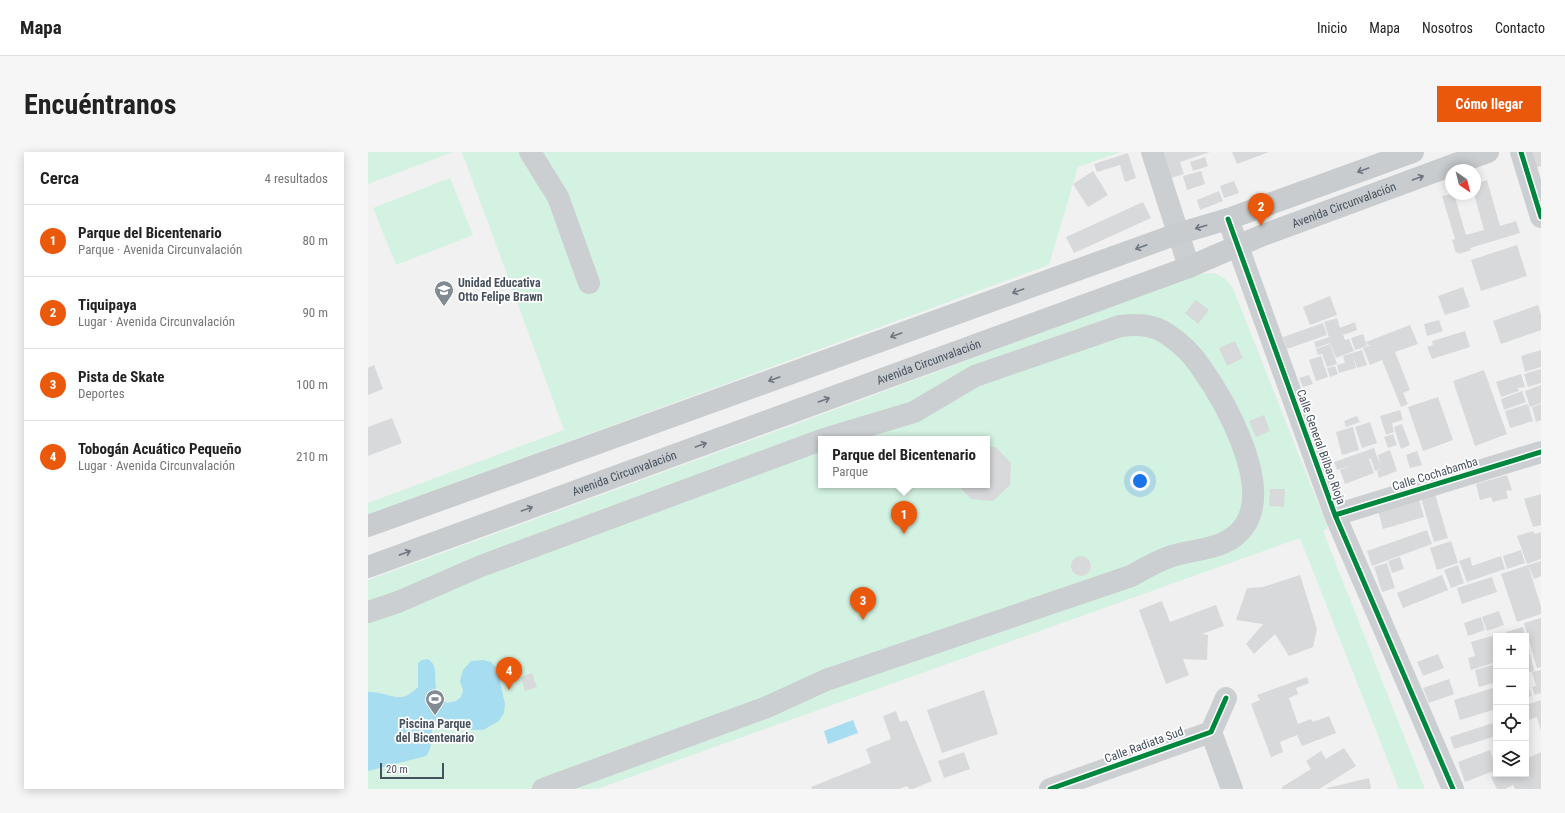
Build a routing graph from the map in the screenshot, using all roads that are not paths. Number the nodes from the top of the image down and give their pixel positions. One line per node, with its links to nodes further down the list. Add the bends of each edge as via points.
1 (530, 152): 11 (street, via 558,197)
2 (1152, 152): 8 (street)
3 (1413, 152): 7 (main road, one-way to 7)
4 (1488, 152): 9 (main road, Avenida Circunvalación, one-way to 4)
5 (1521, 152): 6 (street)
6 (1541, 217)
7 (1228, 219): 8 (main road, one-way to 8); 9 (street, Calle General Bilbao Rioja)
8 (1177, 234): 10 (street); 16 (main road, one-way to 16)
9 (1237, 246): 10 (main road, Avenida Circunvalación); 15 (street, Calle General Bilbao Rioja)
10 (1189, 267): 17 (main road, Avenida Circunvalación, one-way to 10)
11 (589, 283)
12 (834, 436): 21 (street, via 914,412 975,376 1120,326 1136,324 1154,327 1167,334 1200,366 1234,426 1246,456 1254,488 1253,508 1245,525 1236,536 1224,544 1155,562 1131,576 826,680 760,710)
13 (818, 441): 18 (street, via 481,566 398,602)
14 (1541, 452): 15 (street, Calle Cochabamba)
15 (1335, 515): 24 (street, Calle General Bilbao Rioja)
16 (368, 526)
17 (368, 567)
18 (368, 612)
19 (1226, 698): 20 (street)
20 (1211, 732): 22 (street, Calle Radiata Sud); 23 (street)
21 (543, 789)
22 (1050, 789)
23 (1232, 789)
24 (1453, 789)

